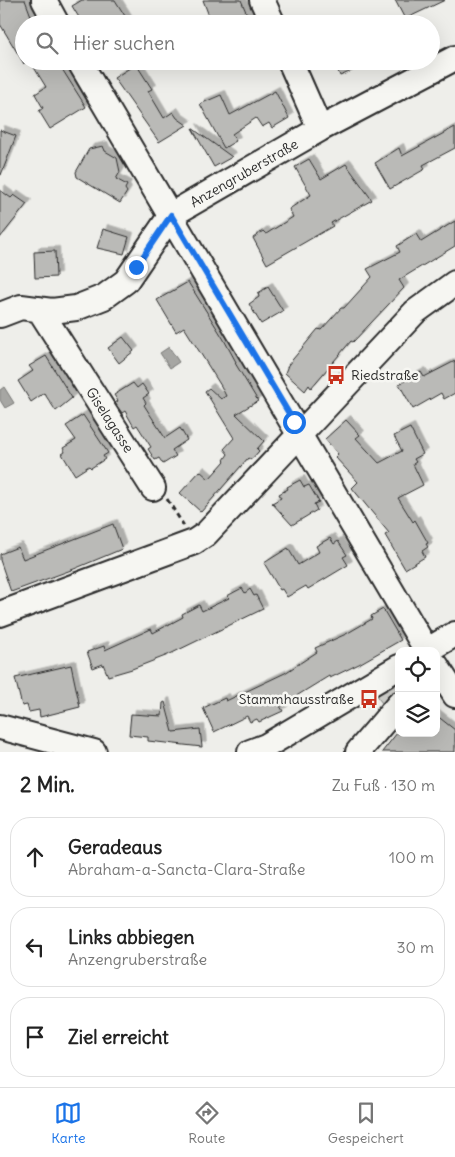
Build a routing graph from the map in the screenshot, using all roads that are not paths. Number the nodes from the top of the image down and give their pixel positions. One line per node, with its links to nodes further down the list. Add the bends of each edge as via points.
1 (44, 0): 3 (street)
2 (262, 0): 4 (street)
3 (52, 15)
4 (269, 15)
5 (455, 58): 6 (street, Anzengruberstraße)
6 (440, 66)
7 (84, 70): 11 (street)
8 (294, 70): 10 (street)
9 (432, 70): 10 (street, Anzengruberstraße)
10 (320, 129): 11 (street, Anzengruberstraße)
11 (171, 215): 13 (street, Anzengruberstraße, via 136,267 104,297 76,308); 15 (street)
12 (455, 283): 15 (street, via 415,312)
13 (39, 310): 14 (street, Anzengruberstraße, via 21,307); 16 (street, Giselagasse)
14 (0, 315)
15 (300, 434): 17 (street, via 206,534 194,542); 19 (street)
16 (153, 488)
17 (2, 610)
18 (455, 634): 20 (street)
19 (425, 647)
20 (434, 647)
21 (395, 669): 27 (street, via 266,746)
22 (440, 671): 23 (street)
23 (455, 695)
24 (395, 709): 28 (street)
25 (0, 726): 26 (street)
26 (94, 752)
27 (250, 752)
28 (358, 752)

